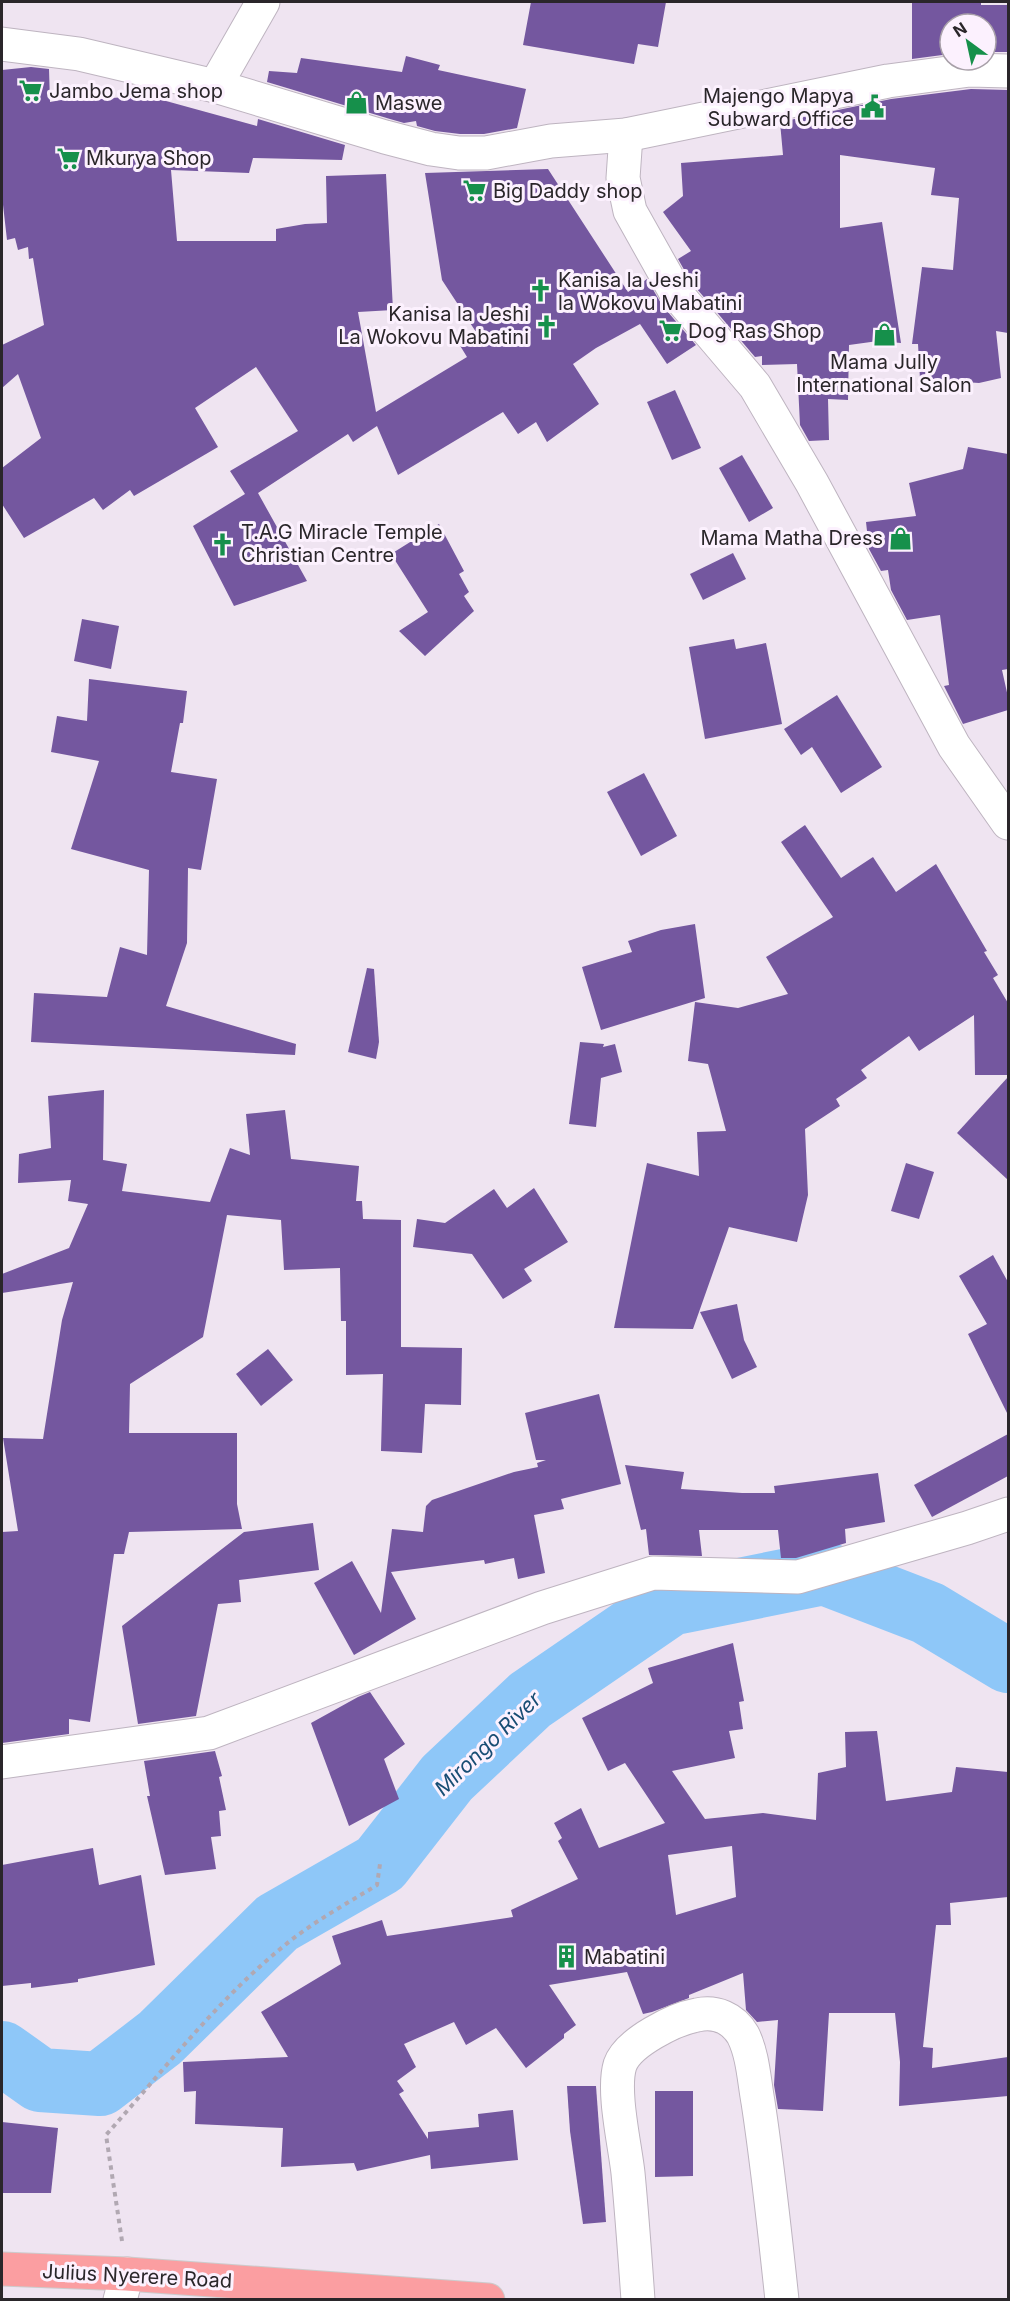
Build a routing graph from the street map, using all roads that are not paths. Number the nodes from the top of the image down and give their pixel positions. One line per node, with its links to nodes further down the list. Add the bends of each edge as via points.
1 (263, 2): 4 (street)
2 (2, 44): 4 (street, via 79,54)
3 (1008, 71): 5 (street, via 970,70 888,81)
4 (215, 86): 5 (street, via 385,137 459,153)
5 (626, 135): 6 (street, via 623,178 630,211 676,293 755,386 954,746)
6 (1008, 823)
7 (1008, 1514): 8 (street, via 798,1577 653,1573 542,1608 209,1733)
8 (2, 1762)
9 (2, 2269): 10 (highway, Julius Nyerere Road)
10 (124, 2287): 11 (highway, Julius Nyerere Road)
11 (488, 2300)
12 (638, 2300): 13 (street, via 617,2079 621,2063 645,2037 695,2015 712,2013 736,2026 751,2058)
13 (782, 2300)

